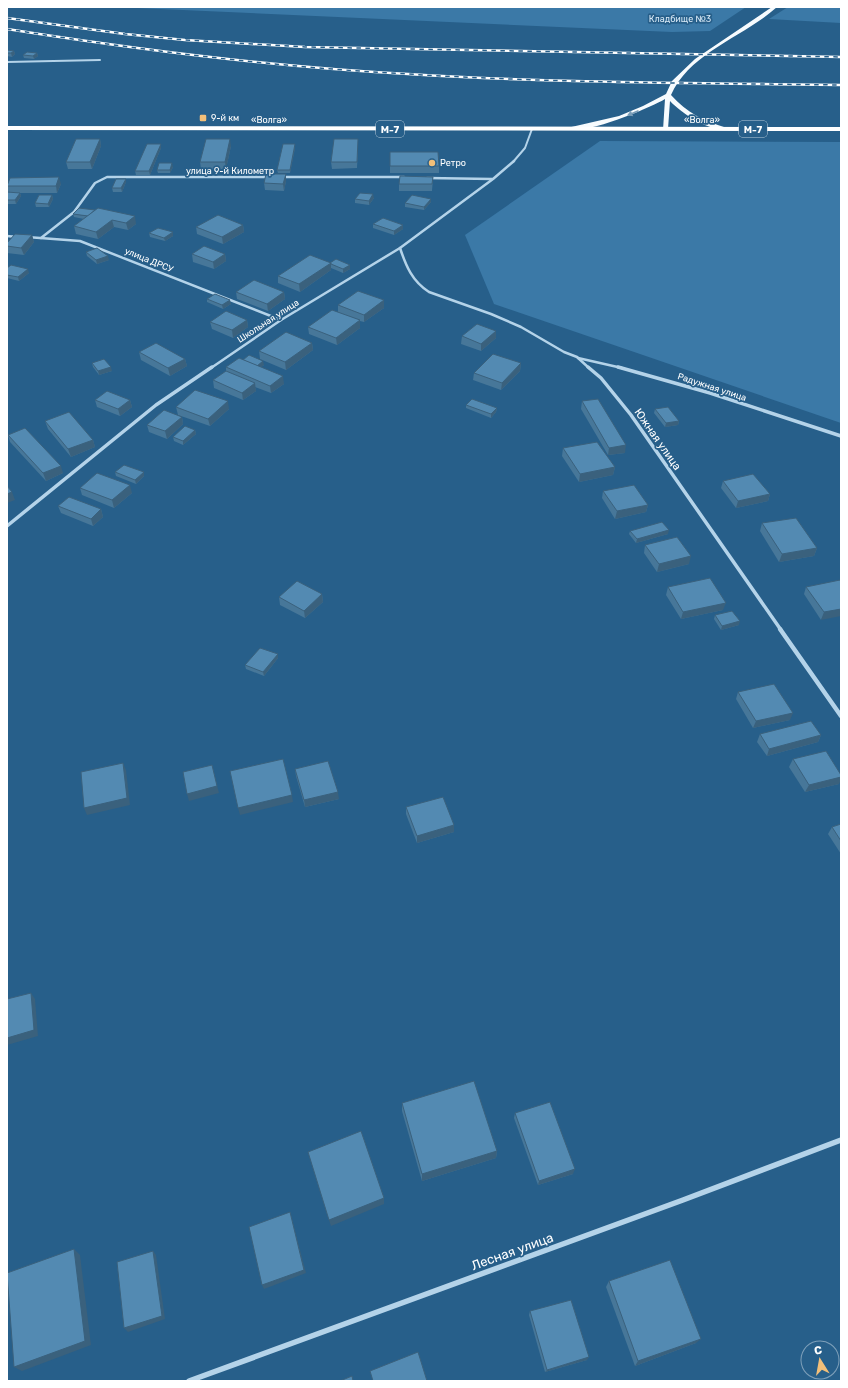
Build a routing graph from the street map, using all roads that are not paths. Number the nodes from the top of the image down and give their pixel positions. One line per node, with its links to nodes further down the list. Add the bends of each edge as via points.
1 (775, 7): 4 (main road, via 697,60 674,82)
2 (100, 60): 3 (street)
3 (7, 62)
4 (668, 95): 7 (main road, one-way to 7, via 623,118); 8 (main road); 9 (main road, via 683,111 694,118)
5 (7, 128): 6 (highway, «Волга» / М-7)
6 (532, 129): 7 (highway, М-7); 13 (street, Школьная улица, via 518,158)
7 (564, 129): 8 (highway, «Волга» / М-7)
8 (665, 129): 9 (highway, «Волга» / М-7)
9 (725, 129): 10 (highway, «Волга» / М-7)
10 (841, 129)
11 (405, 177): 15 (street, улица 9-й Километр, via 107,177 93,183 75,211)
12 (421, 178): 13 (street)
13 (493, 179): 16 (street, Школьная улица)
14 (7, 236): 15 (street, улица ДРСУ)
15 (42, 238): 17 (street, улица ДРСУ, via 80,241)
16 (400, 248): 17 (street, Школьная улица); 18 (street, Южная улица, via 414,281 420,287 522,327 564,352)
17 (281, 320): 20 (street, Школьная улица, via 156,405)
18 (578, 357): 19 (street, Радужная улица, via 681,384); 21 (street, Южная улица, via 601,378 631,415)
19 (841, 436)
20 (7, 526)
21 (841, 716)
22 (841, 1140): 23 (street, Лесная улица)
23 (189, 1381)

